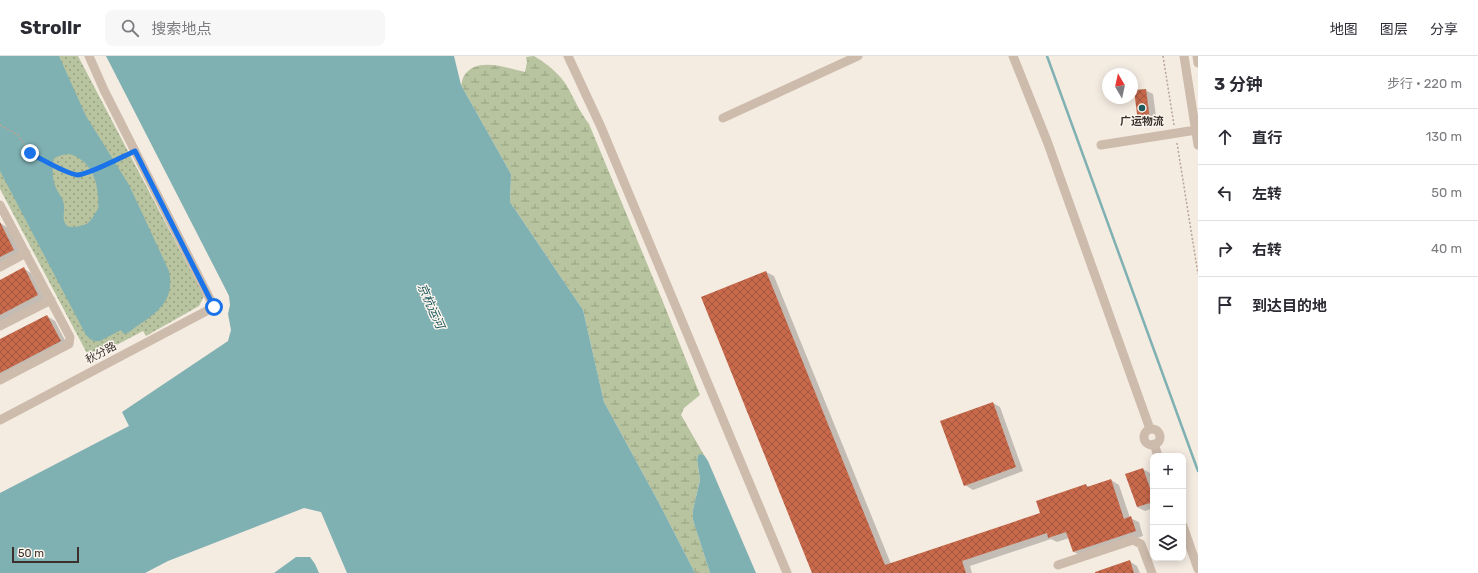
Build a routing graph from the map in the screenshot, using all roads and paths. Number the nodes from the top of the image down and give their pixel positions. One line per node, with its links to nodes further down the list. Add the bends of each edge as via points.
1 (88, 56): 16 (street)
2 (568, 56): 29 (street, via 604,135)
3 (858, 56): 8 (street)
4 (1013, 56): 25 (street, via 1047,141 1150,429 1144,434 1144,439 1147,443 1154,444)
5 (1163, 56): 13 (path)
6 (1184, 56): 12 (street)
7 (1197, 56): 9 (street)
8 (840, 60): 10 (street)
9 (1198, 64)
10 (723, 118)
11 (0, 125): 16 (path, via 18,135 30,153 77,175)
12 (1196, 130): 13 (street); 15 (street)
13 (1176, 133): 14 (street); 20 (path)
14 (1101, 145)
15 (1198, 145)
16 (135, 151): 24 (street, 秋分路, via 214,307)
17 (0, 205): 18 (street)
18 (26, 254): 19 (street); 21 (street)
19 (0, 267)
20 (1198, 274)
21 (51, 300): 22 (street); 23 (street, via 70,337 69,344)
22 (0, 326)
23 (0, 380)
24 (0, 419)
25 (1157, 453)
26 (1186, 535): 28 (street)
27 (1058, 565): 30 (street, via 1133,540 1142,544)
28 (1198, 569)
29 (787, 573)
30 (1152, 573)

